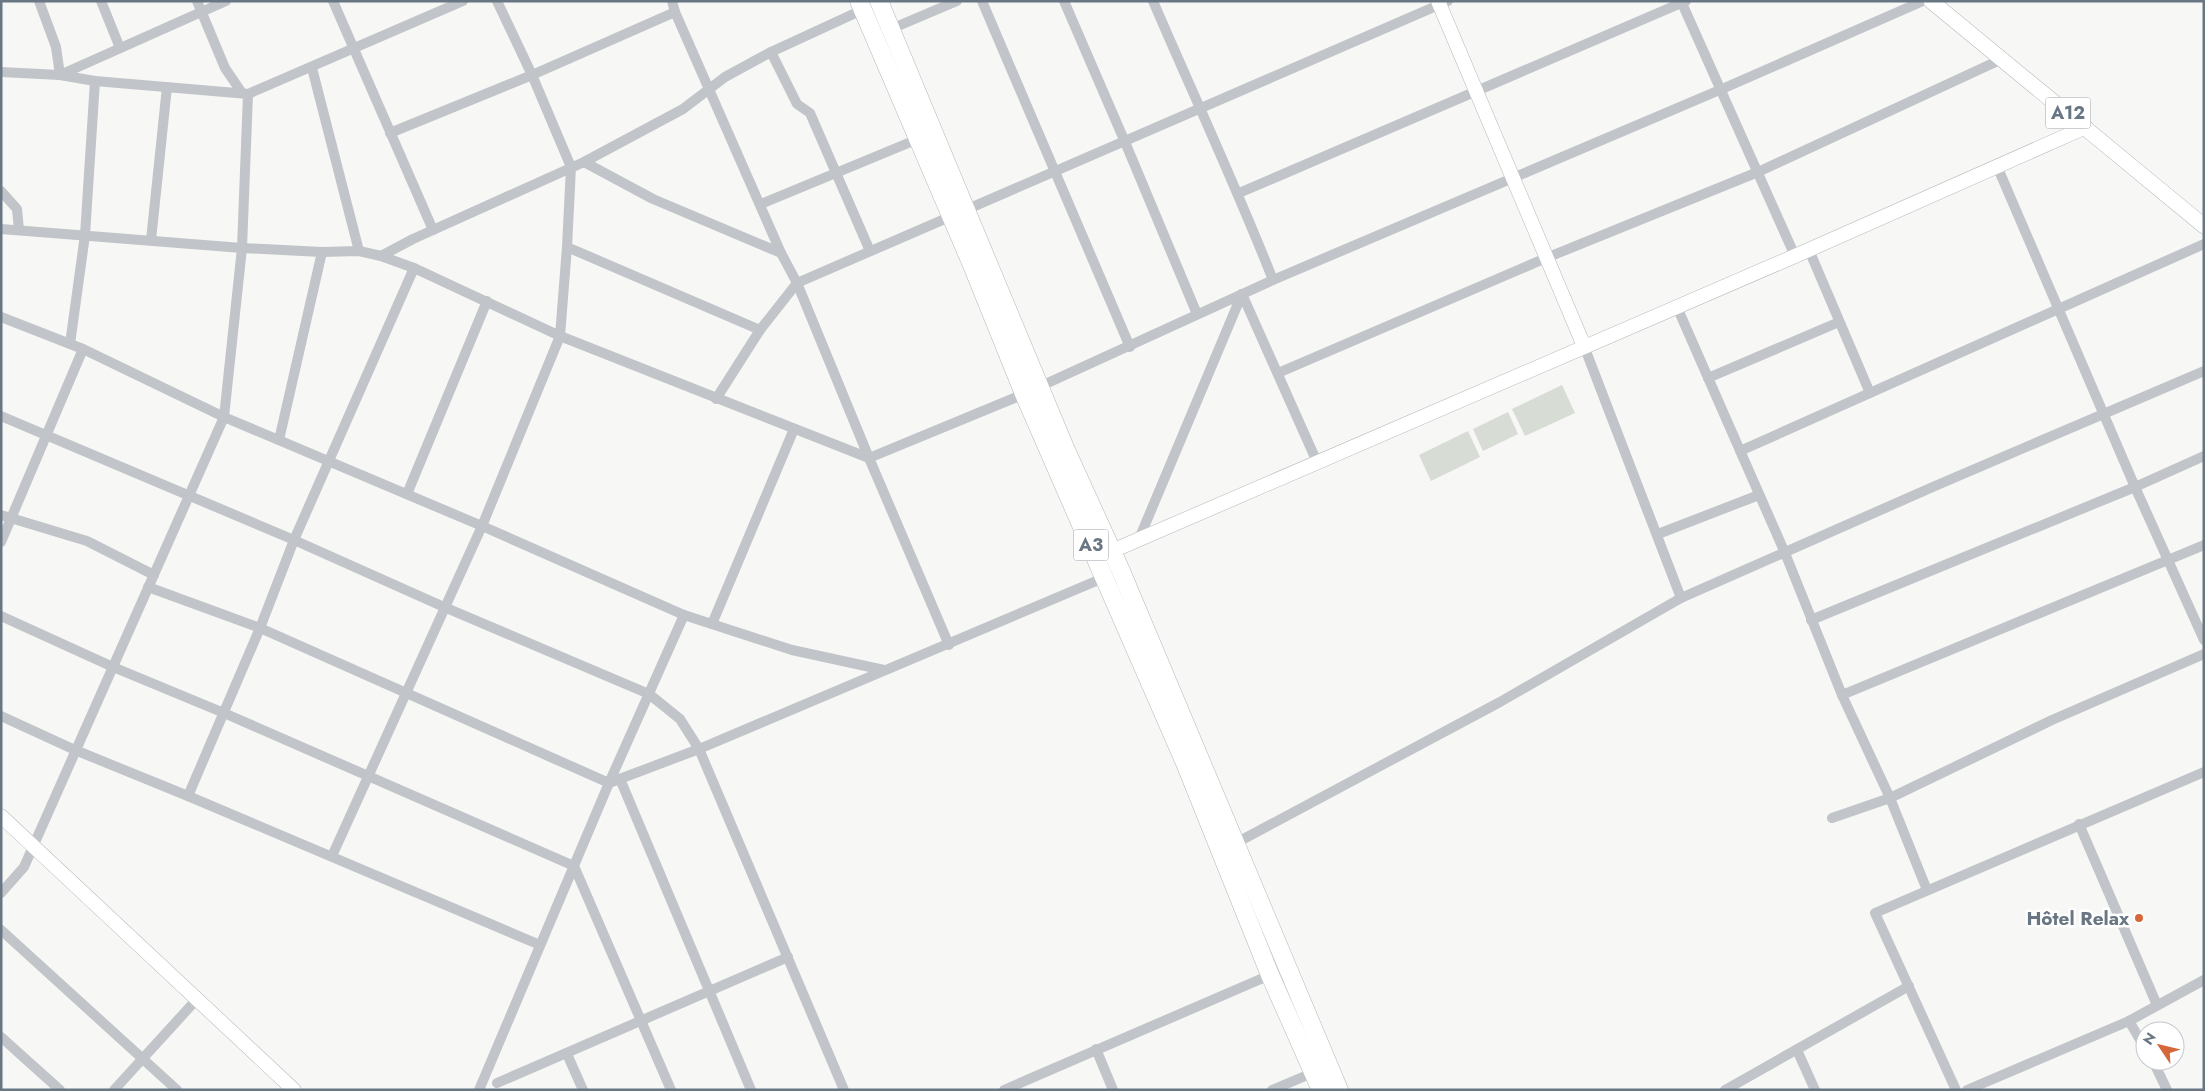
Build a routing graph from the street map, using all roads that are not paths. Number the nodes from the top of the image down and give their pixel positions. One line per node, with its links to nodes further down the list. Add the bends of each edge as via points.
1 (39, 1): 28 (street, via 56,47)
2 (101, 1): 22 (street)
3 (196, 1): 19 (street)
4 (226, 1): 19 (street)
5 (333, 1): 23 (street)
6 (464, 1): 23 (street)
7 (496, 1): 29 (street)
8 (672, 1): 20 (street)
9 (879, 1): 21 (highway, A3)
10 (957, 1): 21 (street)
11 (982, 1): 44 (street)
12 (1064, 1): 40 (street)
13 (1153, 1): 36 (street)
14 (1923, 1): 33 (street)
15 (1931, 1): 25 (main road, A12)
16 (1442, 2): 34 (street); 36 (street)
17 (1683, 2): 33 (street); 34 (street)
18 (860, 6): 24 (street); 39 (highway, A3)
19 (201, 12): 22 (street); 35 (street, via 225,68)
20 (674, 12): 29 (street); 32 (street)
21 (891, 29): 51 (highway, A3)
22 (120, 48): 28 (street)
23 (354, 50): 26 (street); 38 (street)
24 (771, 52): 32 (street); 46 (street, via 797,104 810,112)
25 (2002, 60): 37 (main road, A12); 45 (street)
26 (312, 68): 35 (street); 62 (street)
27 (3, 74): 28 (street)
28 (60, 75): 30 (street)
29 (532, 75): 38 (street); 43 (street)
30 (95, 81): 31 (street); 56 (street)
31 (167, 87): 35 (street); 57 (street)
32 (708, 89): 41 (street, via 683,109); 50 (street)
33 (1722, 89): 45 (street); 47 (street)
34 (1477, 90): 47 (street); 49 (street)
35 (245, 94): 60 (street)
36 (1200, 110): 40 (street); 49 (street)
37 (2086, 127): 42 (street); 52 (main road, A12)
38 (390, 133): 55 (street)
39 (918, 139): 46 (street); 51 (highway, A3)
40 (1125, 142): 44 (street); 76 (street)
41 (584, 162): 43 (street); 65 (street, via 653,199)
42 (1997, 166): 61 (street); 75 (street)
43 (571, 167): 55 (street); 59 (street)
44 (1054, 171): 51 (street); 83 (street)
45 (1758, 172): 67 (street); 68 (street)
46 (836, 174): 50 (street); 63 (street)
47 (1512, 179): 68 (street); 70 (street)
48 (1, 191): 54 (street, via 17,209)
49 (1239, 193): 70 (street)
50 (761, 204): 65 (street)
51 (958, 212): 63 (street); 88 (highway, A3); 90 (highway, A3)
52 (2204, 226)
53 (1, 229): 54 (street)
54 (19, 230): 56 (street)
55 (433, 230): 66 (street)
56 (85, 235): 57 (street); 81 (street)
57 (151, 240): 60 (street)
58 (2204, 244): 75 (street)
59 (568, 247): 79 (street); 80 (street)
60 (242, 248): 64 (street); 94 (street)
61 (1809, 250): 67 (street); 78 (street)
62 (359, 251): 64 (street); 66 (street)
63 (870, 251): 71 (street)
64 (322, 252): 97 (street)
65 (782, 253): 71 (street)
66 (380, 256): 69 (street)
67 (1795, 256): 74 (street)
68 (1546, 258): 82 (street); 86 (street)
69 (414, 268): 73 (street); 101 (street)
70 (1273, 280): 72 (street)
71 (797, 284): 79 (street); 100 (street)
72 (1242, 294): 76 (street); 86 (street); 111 (street)
73 (487, 301): 80 (street); 104 (street)
74 (1678, 307): 82 (street); 87 (street)
75 (2060, 308): 89 (street); 92 (street)
76 (1197, 314): 83 (street)
77 (1, 317): 81 (street)
78 (1839, 322): 87 (street); 89 (street)
79 (760, 330): 91 (street)
80 (560, 336): 91 (street); 109 (street)
81 (70, 344): 84 (street)
82 (1584, 346): 102 (street); 110 (street)
83 (1130, 347): 88 (street)
84 (83, 349): 94 (street); 96 (street)
85 (2204, 371): 92 (street)
86 (1278, 373): 102 (street)
87 (1708, 378): 98 (street)
88 (1041, 386): 115 (highway, A3)
89 (1870, 393): 98 (street)
90 (1024, 394): 100 (street); 118 (highway, A3)
91 (716, 399): 95 (street)
92 (2103, 414): 103 (street); 116 (street)
93 (1, 416): 96 (street)
94 (224, 417): 97 (street); 106 (street)
95 (794, 429): 100 (street); 126 (street)
96 (48, 436): 106 (street); 108 (street)
97 (279, 440): 101 (street)
98 (1740, 451): 105 (street)
99 (2204, 456): 103 (street)
100 (869, 458): 129 (street)
101 (328, 461): 104 (street); 112 (street)
102 (1317, 462): 111 (street)
103 (2135, 487): 117 (street); 125 (street)
104 (407, 494): 109 (street)
105 (1759, 495): 110 (street); 116 (street)
106 (190, 496): 112 (street); 119 (street)
107 (1, 515): 108 (street)
108 (12, 519): 113 (street); 119 (street, via 87,541)
109 (482, 526): 122 (street); 124 (street)
110 (1658, 534): 121 (street)
111 (1140, 539): 115 (street)
112 (294, 540): 122 (street); 127 (street)
113 (1, 542)
114 (2204, 545): 117 (street)
115 (1112, 552): 118 (highway, A3)
116 (1785, 553): 121 (street); 125 (street)
117 (2168, 560): 128 (street); 135 (street)
118 (1113, 574): 129 (street); 149 (highway, A3); 158 (highway, A3)
119 (154, 575): 120 (street)
120 (148, 587): 127 (street); 131 (street)
121 (1681, 598): 149 (street, via 1500,702)
122 (444, 607): 133 (street); 134 (street)
123 (1, 616): 131 (street)
124 (684, 616): 126 (street); 134 (street)
125 (1811, 620): 135 (street)
126 (712, 624): 132 (street, via 792,650)
127 (260, 628): 133 (street); 136 (street)
128 (2204, 640)
129 (949, 645): 132 (street)
130 (2204, 654): 145 (street, via 2052,720)
131 (113, 667): 136 (street); 139 (street)
132 (884, 670): 138 (street)
133 (405, 693): 141 (street); 143 (street)
134 (649, 694): 138 (street, via 680,719); 143 (street)
135 (1842, 696): 145 (street)
136 (224, 713): 141 (street); 144 (street)
137 (1, 716): 139 (street)
138 (699, 749): 142 (street); 157 (street)
139 (75, 750): 144 (street); 150 (street)
140 (2204, 772): 148 (street)
141 (369, 776): 151 (street); 152 (street)
142 (620, 779): 143 (street); 161 (street)
143 (609, 783): 152 (street)
144 (188, 796): 151 (street)
145 (1890, 798): 147 (street); 153 (street)
146 (1, 816): 150 (street)
147 (1832, 818)
148 (2078, 824): 153 (street); 163 (street)
149 (1236, 843): 173 (highway, A3)
150 (33, 845): 154 (street, via 24,867); 162 (street)
151 (332, 856): 156 (street)
152 (574, 866): 156 (street); 164 (street)
153 (1927, 890): 160 (street, via 1875,913)
154 (1, 892)
155 (1, 930): 171 (street)
156 (540, 945): 172 (street)
157 (788, 957): 161 (street); 184 (street)
158 (1270, 975): 168 (street); 173 (highway, A3)
159 (2204, 980): 163 (street)
160 (1909, 986): 169 (street); 192 (street)
161 (709, 993): 164 (street); 183 (street)
162 (197, 999): 171 (street); 179 (street)
163 (2157, 1005): 165 (street)
164 (641, 1021): 170 (street); 182 (street)
165 (2129, 1021): 166 (street); 193 (street)
166 (2135, 1031)
167 (1, 1037): 176 (street)
168 (1096, 1049): 185 (street); 186 (street)
169 (1797, 1050): 190 (street); 191 (street)
170 (567, 1054): 175 (street); 181 (street)
171 (142, 1058): 177 (street); 178 (street)
172 (490, 1064): 175 (street); 180 (street)
173 (1322, 1069): 187 (street); 188 (highway, A3); 189 (highway, A3)
174 (2158, 1071): 194 (street)
175 (499, 1086)
176 (60, 1090)
177 (114, 1090)
178 (177, 1090)
179 (294, 1090)
180 (479, 1090)
181 (583, 1090)
182 (671, 1090)
183 (751, 1090)
184 (844, 1090)
185 (1004, 1090)
186 (1113, 1090)
187 (1272, 1090)
188 (1322, 1090)
189 (1339, 1090)
190 (1725, 1090)
191 (1815, 1090)
192 (1956, 1090)
193 (1967, 1090)
194 (2168, 1090)

